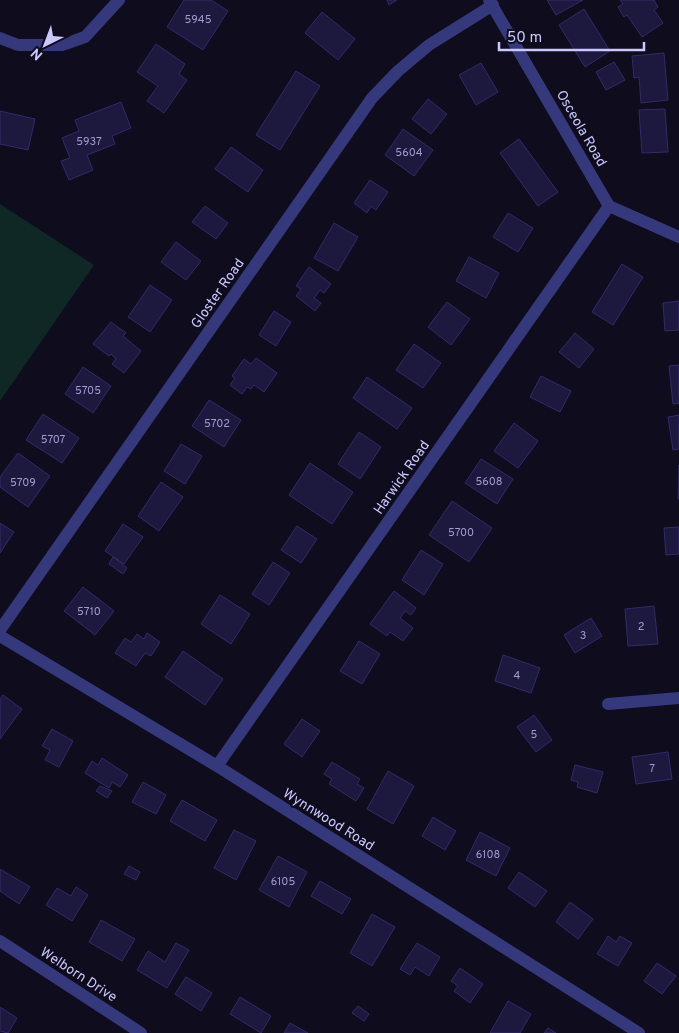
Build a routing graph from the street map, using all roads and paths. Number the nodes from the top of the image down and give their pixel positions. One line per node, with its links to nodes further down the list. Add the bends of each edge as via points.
1 (119, 0): 3 (street, via 85,36 62,45 18,46)
2 (491, 3): 4 (street, Osceola Road); 6 (street, Gloster Road, via 429,45 372,98)
3 (0, 38)
4 (609, 206): 5 (street); 10 (street, Harwick Road)
5 (679, 237)
6 (0, 630)
7 (0, 636): 10 (street, Wynnwood Road)
8 (679, 698): 9 (street)
9 (608, 704)
10 (217, 766): 13 (street, Wynnwood Road)
11 (0, 941): 12 (street, Welborn Drive)
12 (136, 1031)
13 (639, 1033)

